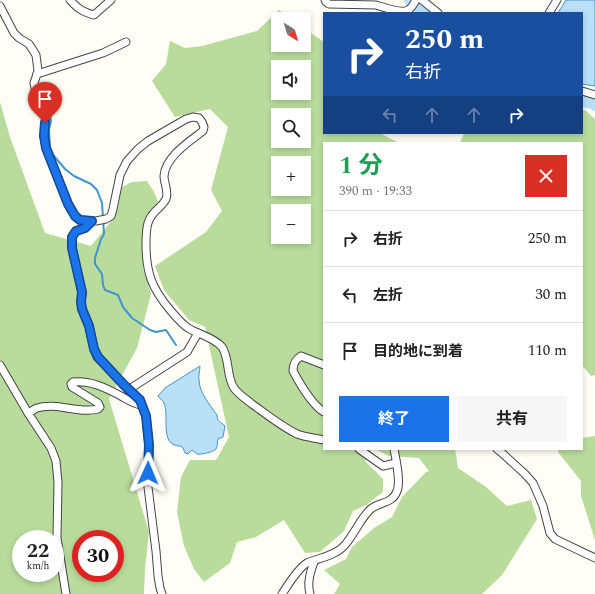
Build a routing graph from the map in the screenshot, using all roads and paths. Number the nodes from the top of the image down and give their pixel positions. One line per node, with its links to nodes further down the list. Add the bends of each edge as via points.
1 (70, 0): 2 (street, via 77,8 94,15)
2 (111, 0)
3 (325, 0): 6 (street, via 329,4 376,5 403,12 410,9)
4 (422, 0): 8 (street)
5 (557, 0): 9 (street)
6 (414, 3)
7 (0, 6): 11 (street, via 14,33 32,47 36,55)
8 (437, 12)
9 (550, 12)
10 (126, 42): 11 (street, via 103,53)
11 (37, 74): 14 (street, via 35,88 46,111 46,148 60,186 75,216 80,220)
12 (583, 91): 13 (street)
13 (595, 95)
14 (99, 220): 15 (street, via 111,216 120,175 138,148 186,119 199,118 204,127 203,131 183,147 166,168 164,176 167,198 152,214 146,234 147,265 155,289 177,318); 18 (street, via 76,231 72,237 82,292 82,309 98,357)
15 (198, 333): 18 (street, via 187,352); 22 (street, via 222,346 230,378 242,396 285,427 299,434)
16 (0, 365): 21 (street)
17 (323, 365): 20 (street, via 301,356 293,365 314,404)
18 (128, 390): 19 (street)
19 (142, 405): 21 (street, via 104,387 72,382 72,387 98,403 100,407 94,410 37,408); 30 (street, via 146,416 149,445 148,487)
20 (323, 411)
21 (28, 413): 29 (street, via 51,448 56,461 57,538)
22 (323, 440)
23 (360, 450): 26 (street, via 383,466)
24 (394, 450): 26 (street)
25 (498, 450): 27 (street, via 533,483 543,506 550,533 555,539)
26 (396, 463): 28 (street, via 397,492 386,503 373,507 367,513 342,548)
27 (595, 558)
28 (314, 562): 31 (street, via 306,564); 32 (street, via 310,573)
29 (66, 594)
30 (162, 594)
31 (282, 594)
32 (310, 594)

